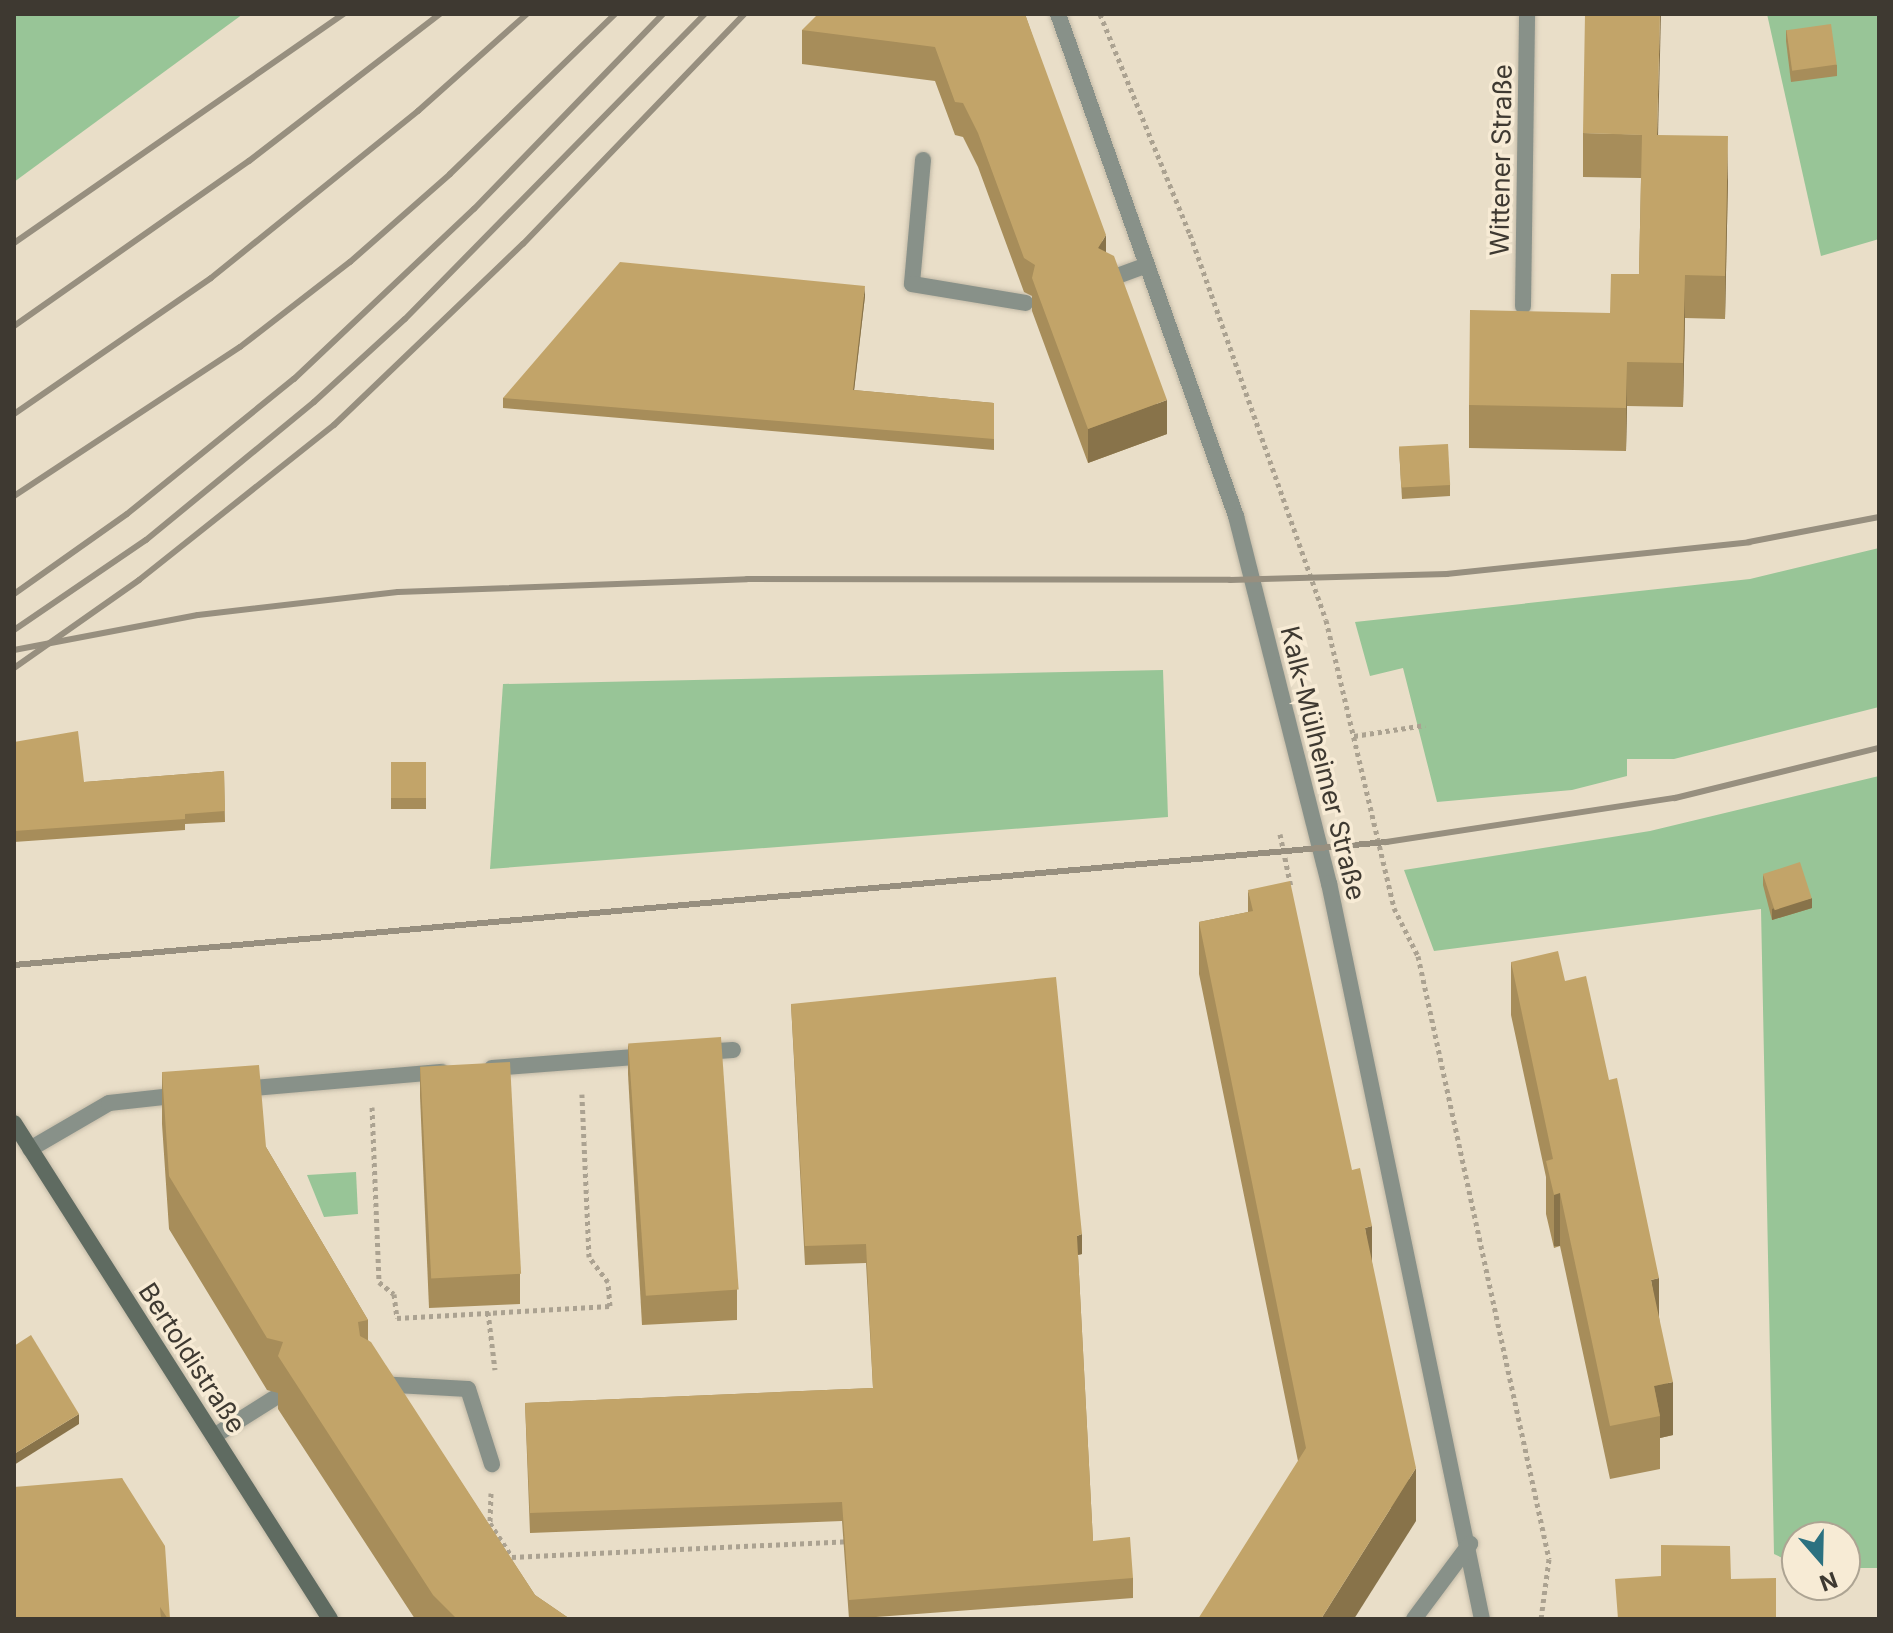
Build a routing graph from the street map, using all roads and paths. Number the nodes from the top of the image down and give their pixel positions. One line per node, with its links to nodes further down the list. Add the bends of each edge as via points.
1 (1058, 14): 5 (street, Kalk-Mülheimer Straße)
2 (1100, 14): 10 (path, via 1190,234 1285,494 1326,620)
3 (1527, 14): 8 (street, Wittener Straße)
4 (923, 160): 7 (street, via 912,284)
5 (1147, 265): 6 (street); 25 (street, Kalk-Mülheimer Straße, via 1236,516 1329,883)
6 (1109, 279)
7 (1025, 303)
8 (1523, 306)
9 (1425, 725): 10 (path)
10 (1354, 736): 29 (path, via 1394,908 1418,956 1546,1543 1549,1559)
11 (1277, 821): 12 (path)
12 (1293, 898)
13 (733, 1050): 14 (street)
14 (581, 1061): 15 (street); 18 (path, via 589,1257 608,1282 610,1306)
15 (371, 1077): 17 (street, via 109,1103); 18 (path, via 379,1282 394,1294 397,1318)
16 (14, 1123): 17 (street, Bertoldistraße)
17 (30, 1149): 22 (street, Bertoldistraße)
18 (488, 1312): 20 (path, via 496,1381)
19 (370, 1383): 20 (street)
20 (468, 1389): 23 (street)
21 (273, 1399): 22 (street)
22 (214, 1436): 26 (street, Bertoldistraße)
23 (492, 1464): 24 (path, via 490,1523 512,1557)
24 (862, 1540)
25 (1470, 1544): 27 (street); 28 (street, Kalk-Mülheimer Straße)
26 (330, 1619)
27 (1414, 1619)
28 (1482, 1619)
29 (1541, 1619)

